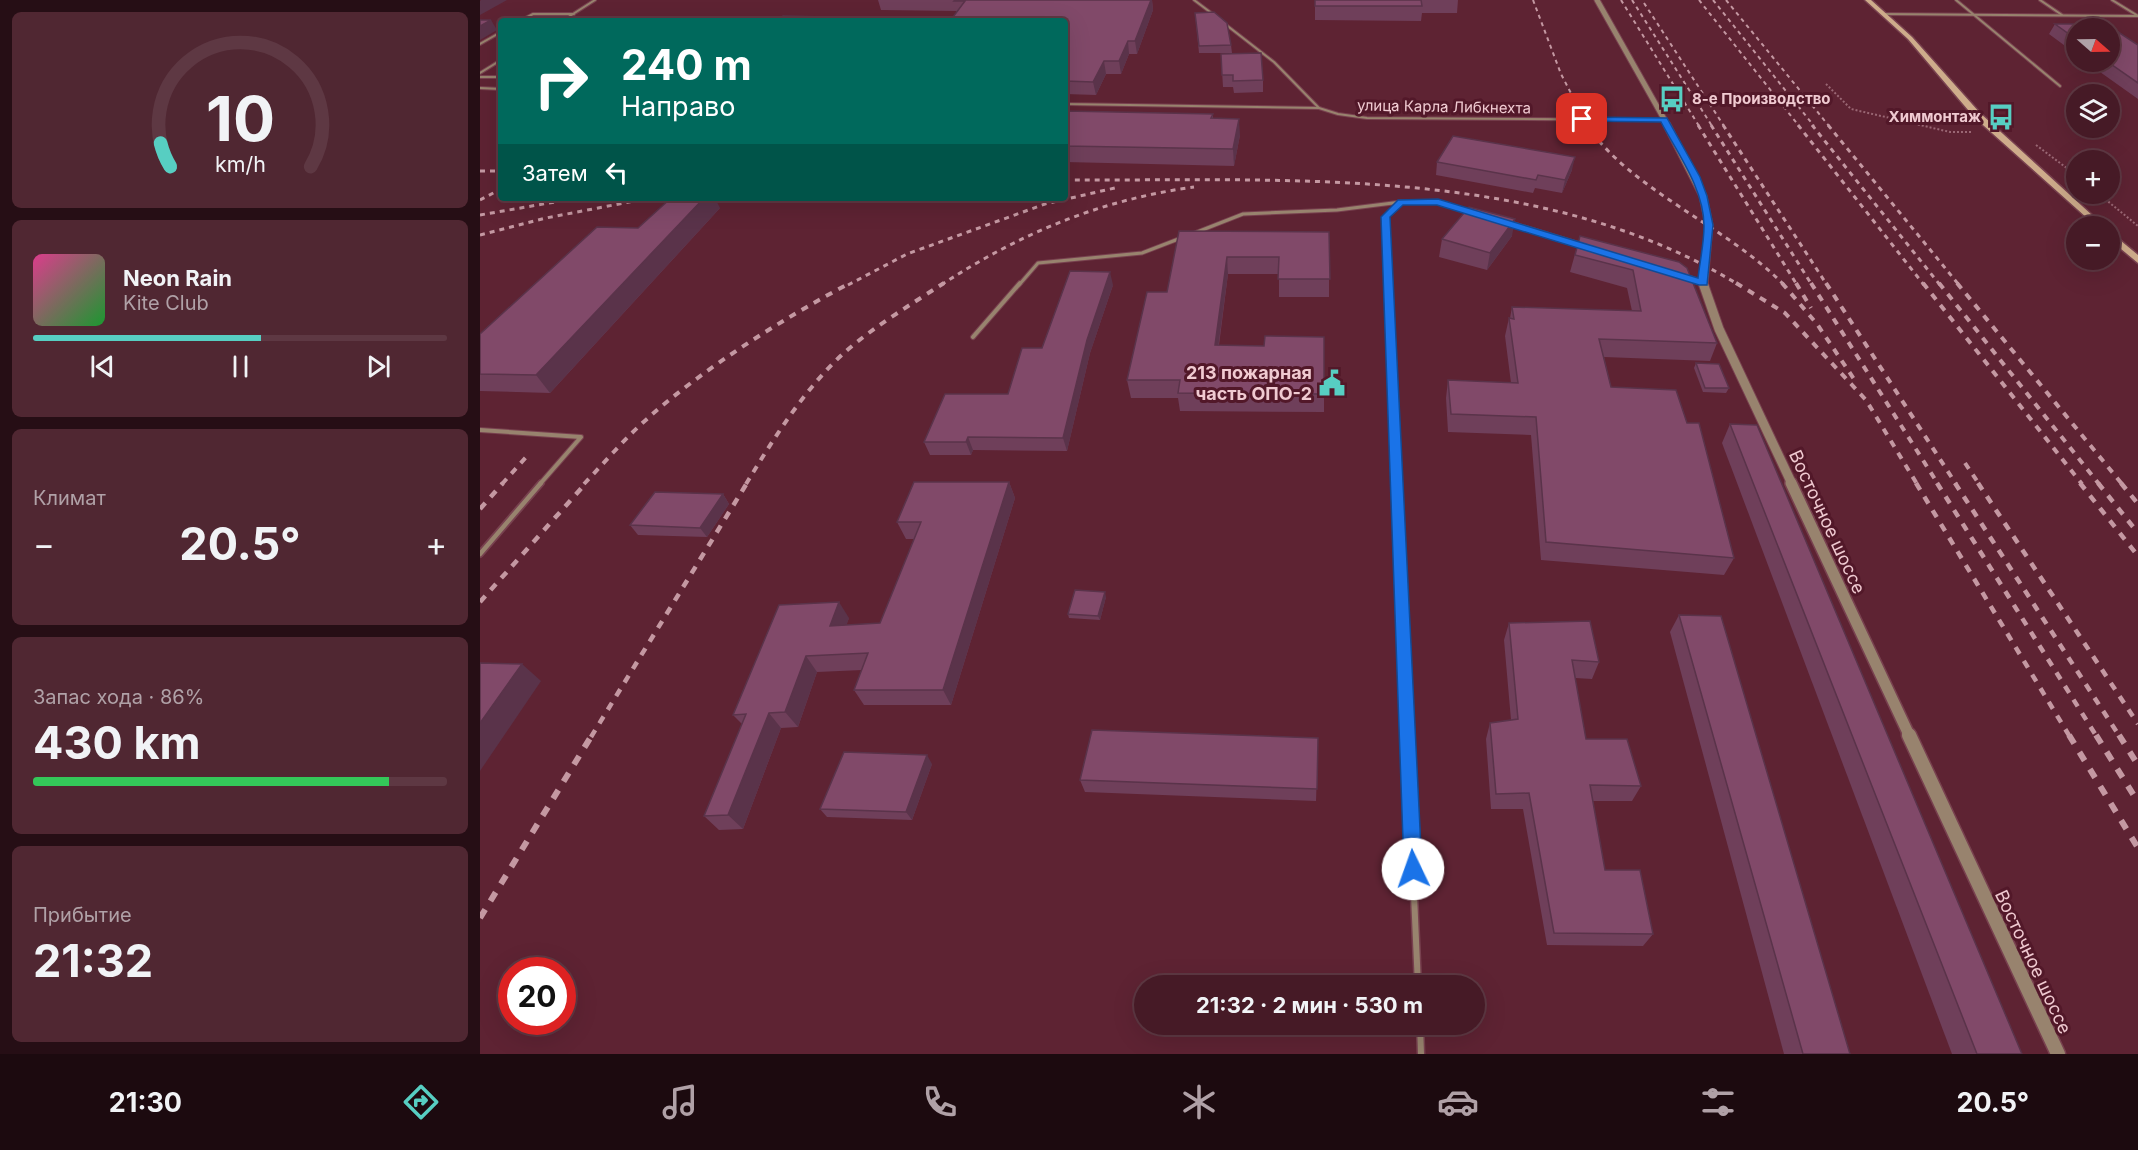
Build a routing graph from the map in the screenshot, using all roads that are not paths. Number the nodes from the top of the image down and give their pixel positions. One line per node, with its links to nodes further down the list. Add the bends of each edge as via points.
1 (595, 0): 8 (lane)
2 (1194, 0): 25 (lane, via 1274,62)
3 (1597, 0): 26 (street, Восточное шоссе)
4 (1868, 0): 9 (main road)
5 (1956, 0): 10 (lane)
6 (2040, 0): 11 (lane)
7 (2112, 0): 12 (lane)
8 (574, 14): 13 (lane, via 533,14); 14 (lane)
9 (1883, 14): 10 (lane); 29 (main road, via 1910,38 1977,116)
10 (1972, 15): 11 (lane); 21 (lane)
11 (2062, 15): 12 (lane)
12 (2138, 16)
13 (526, 18)
14 (567, 18)
15 (498, 34): 16 (lane)
16 (480, 44)
17 (498, 62): 18 (lane)
18 (480, 73)
19 (480, 77): 20 (lane)
20 (498, 78)
21 (2060, 86)
22 (480, 88): 23 (lane)
23 (498, 88)
24 (1068, 104): 25 (lane, улица Карла Либкнехта)
25 (1318, 108): 26 (lane, улица Карла Либкнехта, via 1374,118)
26 (1664, 120): 35 (street, Восточное шоссе, via 1703,196 1708,225)
27 (1401, 202): 28 (lane, via 1438,202); 36 (lane, via 1337,210 1243,213 1142,253 1038,262); 39 (lane, via 1385,217)
28 (1472, 212)
29 (2089, 216)
30 (1506, 222): 32 (lane)
31 (2120, 244): 33 (main road)
32 (1586, 246)
33 (2138, 260)
34 (1677, 273): 35 (lane)
35 (1703, 282): 42 (street, Восточное шоссе, via 1719,329)
36 (973, 337)
37 (480, 430): 38 (lane, via 581,437)
38 (480, 554)
39 (1418, 975)
40 (1420, 1035): 41 (lane)
41 (1421, 1054)
42 (2058, 1054)

